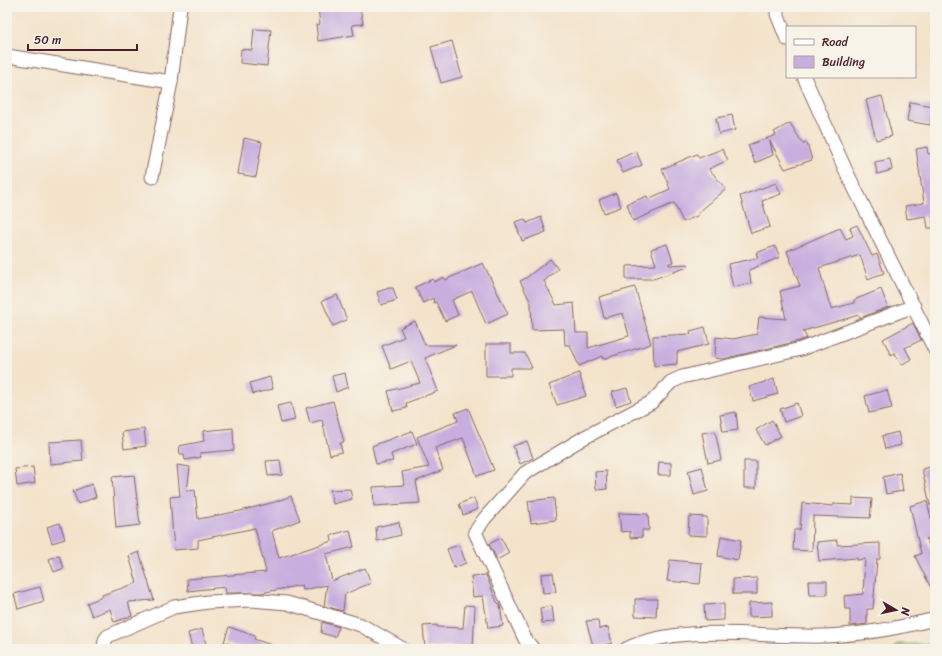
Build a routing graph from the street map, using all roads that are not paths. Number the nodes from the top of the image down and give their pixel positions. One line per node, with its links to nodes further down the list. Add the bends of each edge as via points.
1 (180, 7): 6 (street)
2 (777, 7): 3 (street, via 777,14)
3 (786, 36)
4 (7, 56): 6 (street)
5 (804, 78): 8 (street, via 846,172)
6 (171, 82): 7 (street)
7 (152, 177)
8 (914, 306): 9 (street); 13 (street, via 801,349 682,377 671,382 652,402 585,437 525,473 475,532 525,639)
9 (935, 350)
10 (935, 619): 14 (street, via 875,631 823,636 693,635 636,644)
11 (104, 649): 12 (street, via 108,636 174,607 251,600 287,603 361,625)
12 (403, 649)
13 (533, 649)
14 (626, 649)

